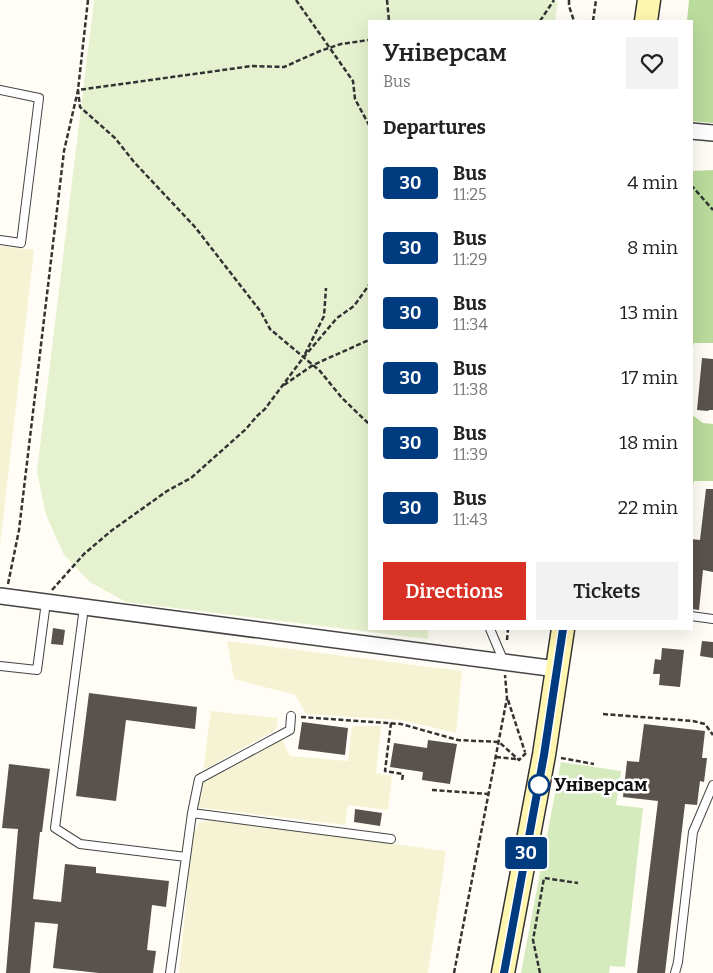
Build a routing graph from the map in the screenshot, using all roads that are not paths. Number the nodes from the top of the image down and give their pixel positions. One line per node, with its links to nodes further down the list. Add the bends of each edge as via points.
1 (649, 0): 2 (main road)
2 (646, 20)
3 (0, 90): 6 (lane, via 39,98 21,243)
4 (693, 131): 5 (street)
5 (713, 133)
6 (0, 240)
7 (3, 597): 8 (street)
8 (43, 602): 9 (street); 15 (lane, via 37,670)
9 (84, 607): 14 (street); 21 (lane, via 55,828 80,844)
10 (693, 616): 11 (lane)
11 (713, 619)
12 (490, 630): 14 (lane)
13 (563, 630): 16 (main road)
14 (504, 662): 16 (street)
15 (0, 666)
16 (557, 669): 23 (main road)
17 (291, 716): 19 (lane, via 290,730 199,779)
18 (713, 785): 24 (lane, via 693,832)
19 (192, 813): 20 (lane); 21 (lane)
20 (391, 839)
21 (186, 857): 22 (lane)
22 (170, 973)
23 (504, 973)
24 (675, 973)

